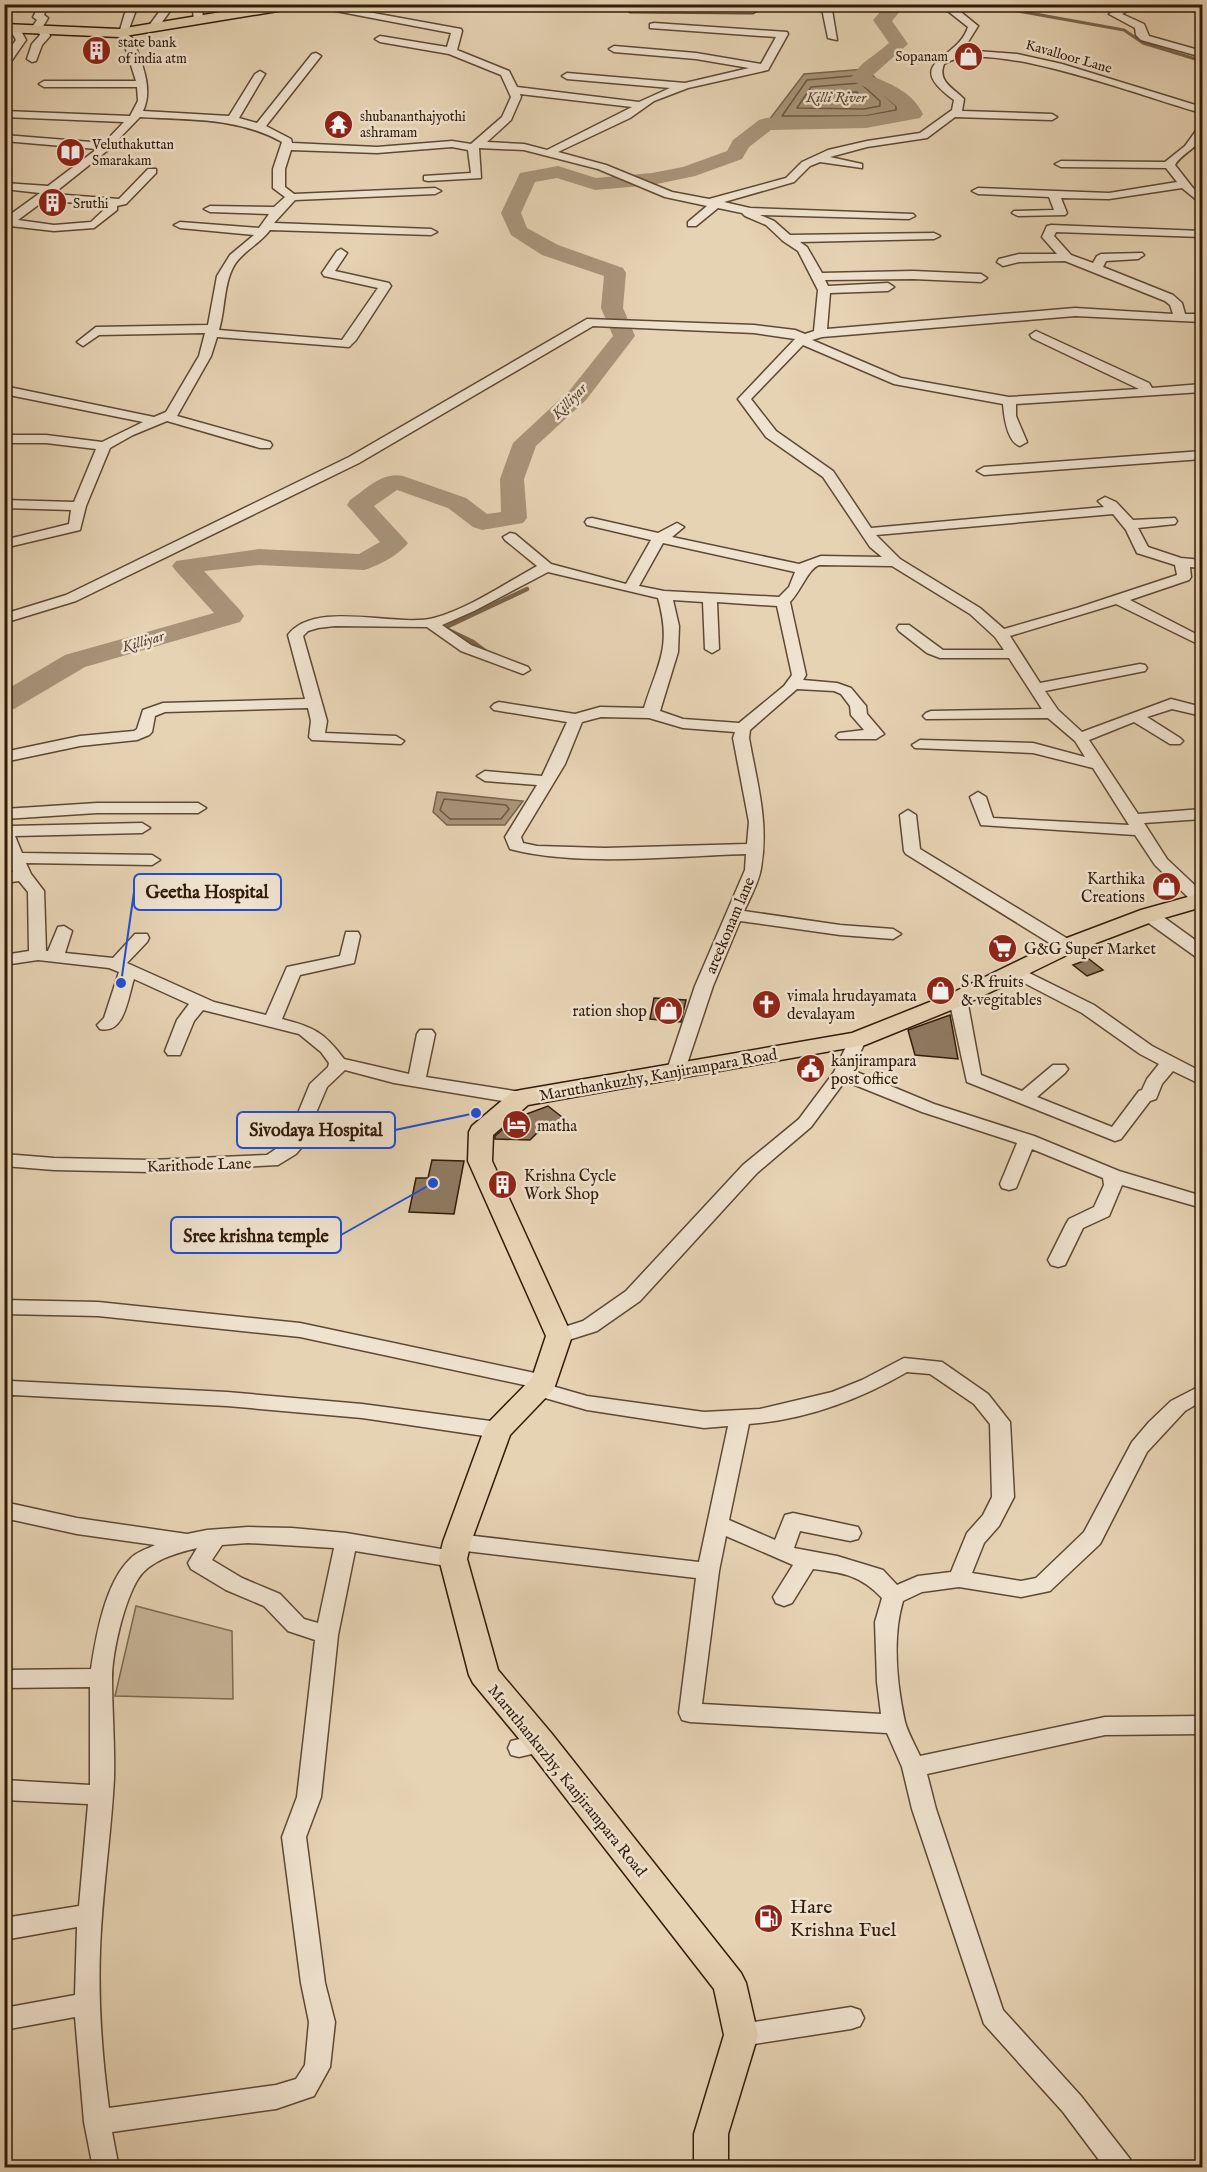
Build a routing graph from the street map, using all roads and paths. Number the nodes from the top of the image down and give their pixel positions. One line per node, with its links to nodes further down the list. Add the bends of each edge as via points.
1 (170, 4): 14 (street)
2 (197, 4): 12 (street)
3 (296, 4): 12 (main road)
4 (304, 4): 21 (street, via 457,31)
5 (630, 4): 6 (street, via 630,9 753,10)
6 (742, 4)
7 (826, 4): 18 (street)
8 (944, 4): 22 (street, via 973,26)
9 (1135, 4): 23 (street, via 1114,14 1140,26 1145,38)
10 (41, 10): 16 (street, via 38,17 43,18)
11 (130, 13): 17 (street)
12 (199, 19): 14 (main road)
13 (654, 26): 27 (street, via 783,34)
14 (153, 27): 17 (main road)
15 (10, 28): 16 (main road); 26 (street, via 21,40)
16 (37, 30): 17 (main road); 25 (street, via 44,31 45,36)
17 (122, 33): 31 (street, via 128,39)
18 (833, 38)
19 (380, 39): 21 (street)
20 (614, 49): 27 (street, via 696,56)
21 (451, 51): 33 (street, via 505,73)
22 (956, 53): 36 (street, Kavalloor Lane, via 1017,57 1062,67); 39 (street, via 941,61 937,77 942,87 959,99)
23 (1203, 54)
24 (316, 56): 43 (street)
25 (32, 59)
26 (4, 64)
27 (764, 68): 32 (street)
28 (260, 75): 42 (street)
29 (567, 76): 32 (street)
30 (44, 84): 31 (street)
31 (141, 84): 40 (street, via 143,98)
32 (685, 86): 35 (street)
33 (514, 90): 35 (street); 48 (street, via 516,97 507,118)
34 (1203, 103): 36 (street)
35 (641, 105): 49 (street)
36 (1190, 105): 37 (street, Kavalloor Lane)
37 (1203, 110)
38 (4, 114): 40 (street)
39 (955, 114): 41 (street); 50 (street, via 924,136 867,144)
40 (135, 116): 42 (street); 46 (street)
41 (1052, 117)
42 (232, 121): 43 (street)
43 (259, 126): 47 (street, via 287,141)
44 (1203, 130): 52 (street)
45 (4, 138): 46 (street)
46 (106, 146): 61 (street)
47 (287, 146): 48 (street, via 376,150); 63 (street, via 279,169 279,188)
48 (475, 147): 49 (street, via 524,147); 55 (street, via 477,176)
49 (547, 154): 65 (street, via 620,174 669,195)
50 (818, 158): 53 (street); 65 (street, via 790,180)
51 (1061, 164): 52 (street)
52 (1169, 165): 57 (street)
53 (858, 166)
54 (152, 171): 61 (street, via 122,202)
55 (428, 178)
56 (4, 186): 61 (street)
57 (1187, 187): 58 (street); 62 (street, via 1109,196); 64 (street)
58 (1203, 188)
59 (435, 191): 63 (street)
60 (978, 191): 62 (street)
61 (46, 193): 72 (street)
62 (1054, 195): 70 (street, via 1061,213)
63 (292, 197): 69 (street)
64 (1203, 199)
65 (711, 204): 68 (street); 74 (street)
66 (113, 208): 72 (street, via 94,225 54,228)
67 (210, 209): 69 (street)
68 (746, 210): 71 (street); 81 (street, via 770,223)
69 (276, 211): 77 (street)
70 (1018, 213)
71 (909, 216)
72 (7, 221)
73 (1156, 223): 75 (street)
74 (692, 224)
75 (1203, 224)
76 (180, 225): 77 (street)
77 (263, 229): 78 (street); 93 (street, via 257,239 234,257 223,276)
78 (431, 232)
79 (1203, 234): 84 (street, via 1051,228 1048,237)
80 (933, 236): 81 (street)
81 (787, 239): 87 (street, via 803,249)
82 (341, 253): 93 (street, via 328,273 385,286 345,344)
83 (1138, 255): 86 (street, via 1101,258)
84 (1067, 257): 85 (street); 86 (street)
85 (1003, 261)
86 (1096, 268): 91 (street, via 1169,298 1176,303)
87 (817, 277): 88 (street); 90 (street)
88 (981, 278)
89 (926, 285): 90 (street)
90 (824, 290): 94 (street)
91 (1180, 318): 92 (street); 94 (street, via 1075,312)
92 (1203, 318)
93 (212, 331): 97 (street, via 96,331); 102 (street, via 205,356 171,415)
94 (820, 333): 96 (street)
95 (1036, 335): 100 (street, via 1145,386)
96 (801, 340): 101 (street, via 898,381); 115 (street, via 744,399 771,434 828,474); 129 (street, via 795,334 754,329 591,322 354,460 72,598)
97 (82, 342)
98 (1203, 388): 100 (street)
99 (4, 390): 102 (street)
100 (1146, 392): 101 (street)
101 (1009, 401): 104 (street)
102 (161, 419): 105 (street); 106 (street)
103 (4, 439): 106 (street, via 46,439)
104 (1020, 442)
105 (265, 444)
106 (104, 447): 110 (street)
107 (1203, 455): 108 (street)
108 (984, 471)
109 (4, 504): 110 (street)
110 (79, 506): 118 (street, via 75,527)
111 (1170, 521): 113 (street)
112 (592, 522): 117 (street)
113 (1127, 525): 115 (street, via 1110,505); 120 (street, via 1143,550)
114 (677, 527): 117 (street)
115 (867, 532): 119 (street)
116 (510, 537): 122 (street)
117 (660, 538): 123 (street); 124 (street)
118 (4, 544)
119 (895, 562): 123 (street, via 821,560); 132 (street, via 975,611)
120 (1180, 562): 121 (street); 127 (street, via 1184,576)
121 (1203, 564)
122 (546, 567): 124 (street); 130 (street)
123 (801, 569): 128 (street, via 796,586)
124 (630, 589): 125 (street)
125 (664, 595): 126 (street); 143 (street, via 672,618 673,641 669,666)
126 (710, 597): 128 (street); 134 (street)
127 (1117, 599): 132 (street); 133 (street)
128 (783, 602): 138 (street, via 799,675)
129 (4, 619)
130 (430, 623): 137 (street, via 466,648); 140 (street, via 330,622 301,627 295,635)
131 (904, 628): 135 (street, via 940,654)
132 (1001, 634): 135 (street)
133 (1203, 642)
134 (712, 649)
135 (1013, 654): 139 (street)
136 (1140, 668): 139 (street)
137 (523, 670)
138 (792, 687): 148 (street); 149 (street, via 837,687 846,691 876,735)
139 (1036, 688): 144 (street)
140 (313, 703): 151 (street, via 319,721 317,737); 154 (street, via 163,708 148,713 144,732 137,735 80,741)
141 (499, 707): 147 (street)
142 (1203, 711): 146 (street, via 1171,704)
143 (652, 713): 147 (street, via 600,712); 148 (street, via 672,721)
144 (1052, 713): 145 (street); 150 (street)
145 (931, 716)
146 (1136, 717): 150 (street); 152 (street)
147 (576, 719): 157 (street)
148 (743, 728): 165 (street, areekonam lane, via 741,738 756,822)
149 (844, 736)
150 (1080, 738): 155 (street)
151 (396, 741)
152 (1175, 741)
153 (920, 745): 155 (street, via 1033,748)
154 (4, 757)
155 (1099, 765): 163 (street)
156 (485, 776): 157 (street)
157 (546, 781): 165 (street, via 513,837 516,846 537,851 605,853)
158 (978, 797): 163 (street, via 987,822)
159 (198, 808): 162 (street, via 97,808)
160 (1203, 814): 163 (street)
161 (908, 815): 177 (street, via 912,850)
162 (5, 824): 164 (street); 166 (street)
163 (1137, 824): 170 (street, via 1161,862)
164 (142, 828)
165 (756, 849): 171 (street, areekonam lane, via 749,881)
166 (17, 858): 167 (street); 168 (street)
167 (152, 860)
168 (23, 875): 169 (street); 179 (street, via 36,891)
169 (4, 878)
170 (1202, 900): 172 (main road, Maruthankuzhy, Kanjirampara Road)
171 (733, 915): 174 (street); 193 (street, areekonam lane)
172 (1149, 915): 177 (main road, Maruthankuzhy, Kanjirampara Road); 178 (street)
173 (64, 931): 179 (street)
174 (893, 934)
175 (352, 936): 185 (street, via 348,959 293,971)
176 (141, 938): 181 (street)
177 (1067, 946): 182 (main road, Maruthankuzhy, Kanjirampara Road)
178 (1203, 952)
179 (47, 956): 180 (street); 181 (street)
180 (4, 960)
181 (122, 968): 184 (street); 186 (street, via 112,1021)
182 (1015, 971): 183 (main road, Maruthankuzhy, Kanjirampara Road); 191 (street, via 1088,1009)
183 (958, 999): 188 (main road, Maruthankuzhy, Kanjirampara Road); 198 (street, via 973,1078)
184 (200, 1002): 185 (street); 189 (street, via 186,1020)
185 (272, 1021): 190 (street, via 305,1030)
186 (106, 1024)
187 (426, 1034): 196 (street)
188 (856, 1040): 193 (main road, Maruthankuzhy, Kanjirampara Road); 194 (street)
189 (174, 1051)
190 (338, 1063): 196 (street); 200 (street, Karithode Lane, via 337,1069 319,1084 294,1144 272,1161 151,1166)
191 (1170, 1063): 195 (street); 198 (street, via 1153,1083 1150,1095 1144,1095 1115,1135)
192 (1059, 1069): 198 (street)
193 (676, 1070): 197 (main road, Maruthankuzhy, Kanjirampara Road)
194 (842, 1073): 199 (street, via 928,1108); 206 (street, via 806,1123 750,1169 633,1296 590,1326)
195 (1203, 1079)
196 (416, 1081): 197 (street)
197 (521, 1098): 206 (main road, Maruthankuzhy, Kanjirampara Road, via 481,1131 480,1161)
198 (1025, 1098)
199 (1027, 1140): 201 (street); 202 (street)
200 (4, 1160)
201 (1112, 1175): 203 (street); 204 (street, via 1113,1185 1102,1211 1076,1224)
202 (1009, 1184)
203 (1203, 1202)
204 (1058, 1260)
205 (4, 1307): 207 (street, via 98,1309 300,1330)
206 (559, 1336): 207 (main road)
207 (541, 1385): 210 (street, via 587,1404 704,1420); 211 (main road)
208 (4, 1391): 211 (street, via 11,1388 227,1399 362,1411)
209 (1203, 1392): 222 (street, via 1178,1406 1139,1447 1092,1538 1042,1585 1021,1589)
210 (740, 1417): 213 (street); 222 (street, via 837,1398 904,1365 935,1367 981,1399 1000,1422 1003,1497 975,1539)
211 (498, 1430): 218 (main road)
212 (4, 1510): 216 (street, via 76,1526)
213 (718, 1524): 219 (street); 221 (street)
214 (850, 1533): 219 (street, via 793,1521)
215 (216, 1537): 216 (street); 217 (street); 225 (street, via 199,1563 272,1600 296,1625)
216 (186, 1541): 227 (street, via 160,1549 138,1563 125,1580)
217 (346, 1541): 218 (street); 225 (street)
218 (455, 1551): 221 (street); 238 (main road, Maruthankuzhy, Kanjirampara Road, via 484,1675 530,1745 729,1983)
219 (782, 1551): 220 (street)
220 (808, 1559): 223 (street, via 875,1576); 224 (street)
221 (708, 1570): 228 (street, via 690,1713)
222 (959, 1579): 223 (street, via 918,1584)
223 (894, 1596): 228 (street, via 885,1623)
224 (784, 1597)
225 (327, 1635): 239 (street, via 309,1797 294,1837 313,1983 322,2022 318,2067 305,2088 276,2097)
226 (4, 1678): 227 (street)
227 (100, 1678): 232 (street)
228 (894, 1724): 230 (street)
229 (1203, 1725): 230 (street, via 1105,1726)
230 (914, 1767): 242 (street, via 924,1809 993,2016 1072,2104)
231 (4, 1790): 232 (street)
232 (100, 1795): 233 (street)
233 (91, 1914): 234 (street); 235 (street)
234 (4, 1929)
235 (87, 2004): 237 (street); 239 (street)
236 (851, 2018): 238 (street)
237 (4, 2019)
238 (741, 2035): 241 (main road, Maruthankuzhy, Kanjirampara Road, via 711,2134)
239 (97, 2122): 240 (street)
240 (106, 2168)
241 (711, 2168)
242 (1121, 2168)

